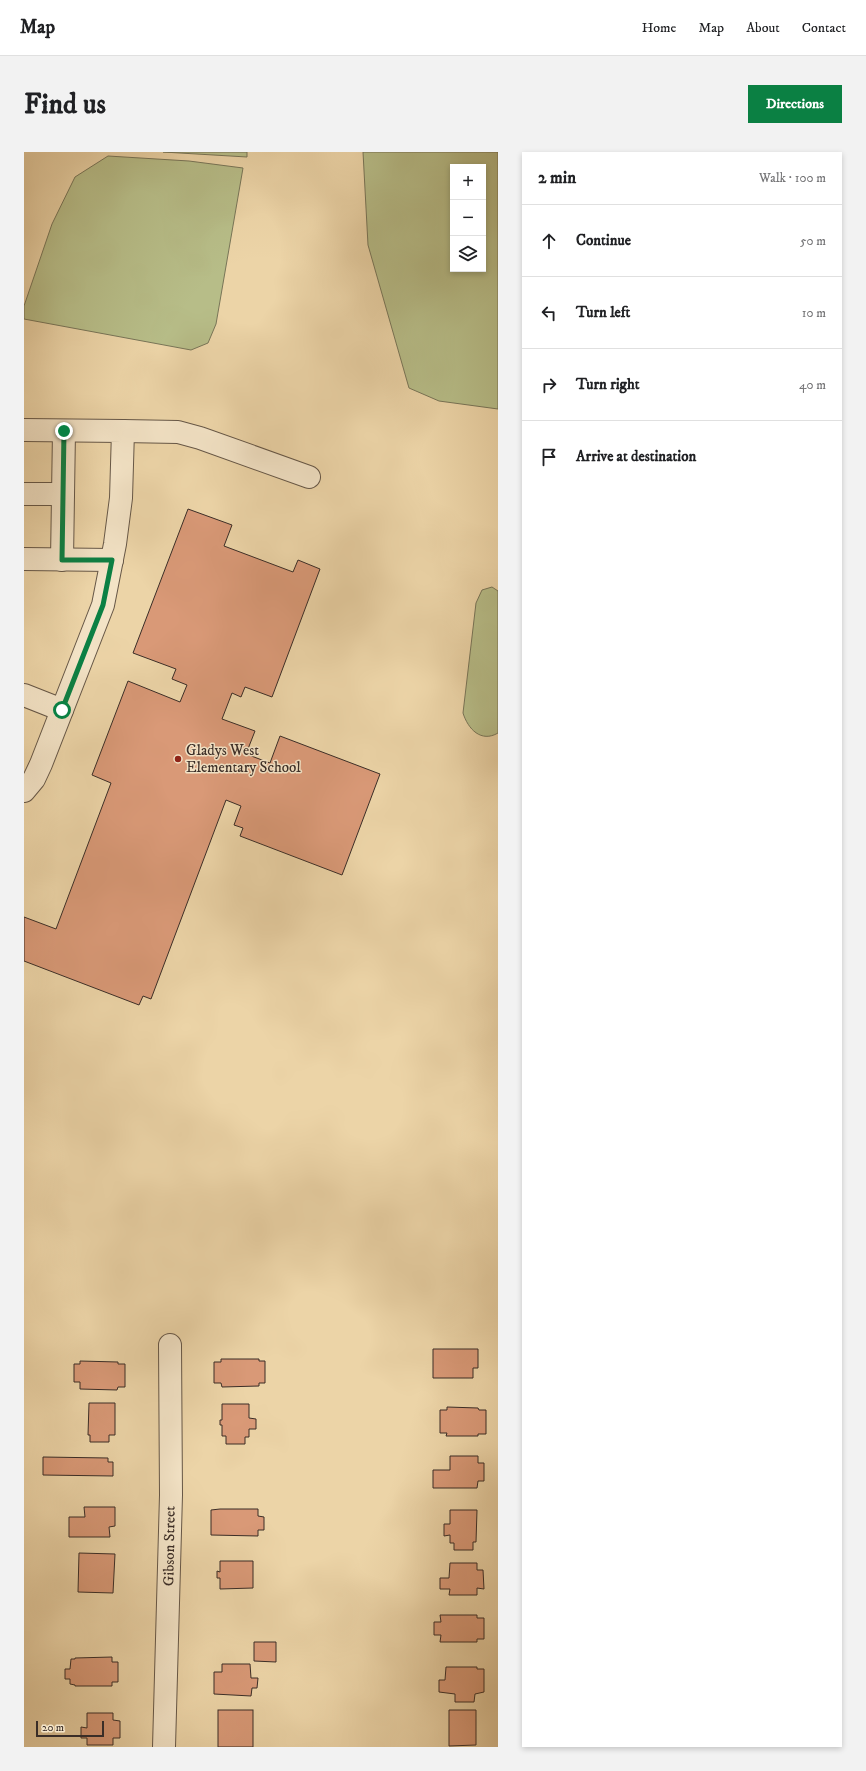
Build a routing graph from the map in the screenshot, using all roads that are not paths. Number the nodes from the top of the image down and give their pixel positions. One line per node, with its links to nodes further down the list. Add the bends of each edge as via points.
1 (24, 430): 2 (street)
2 (64, 431): 3 (street); 6 (street)
3 (123, 431): 4 (street, via 178,432); 9 (street, via 121,498)
4 (309, 478)
5 (24, 494): 6 (street)
6 (63, 494): 8 (street)
7 (24, 559): 8 (street)
8 (62, 560): 9 (street)
9 (112, 560): 11 (street, via 103,605)
10 (24, 695): 11 (street)
11 (62, 710): 12 (street, via 41,764)
12 (24, 791)
13 (170, 1345): 14 (street, Gibson Street, via 170,1495)
14 (164, 1747)

